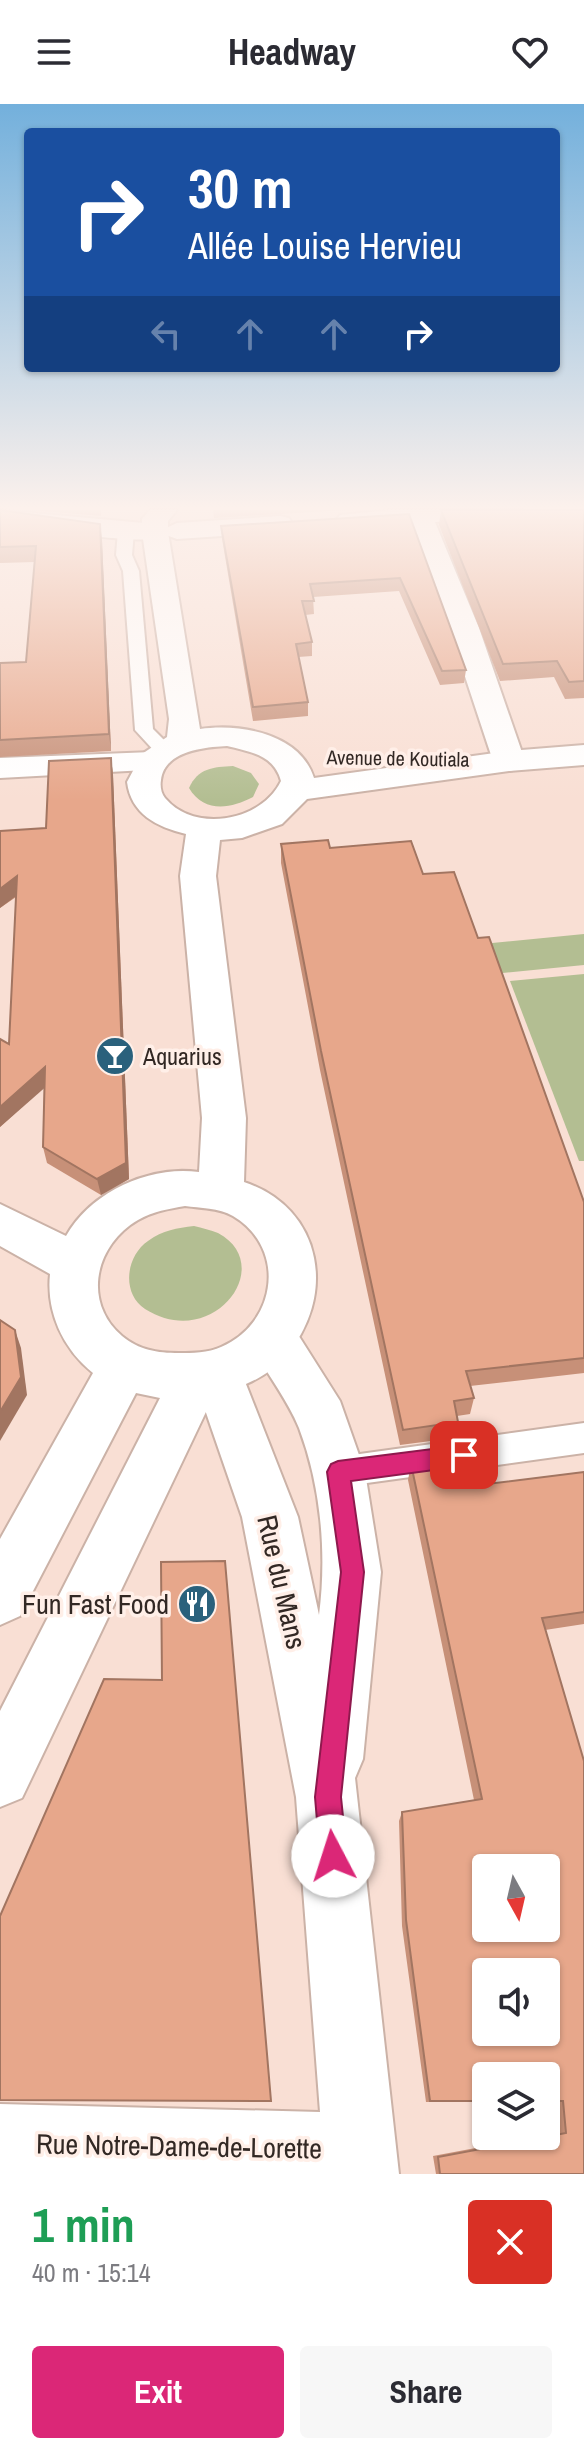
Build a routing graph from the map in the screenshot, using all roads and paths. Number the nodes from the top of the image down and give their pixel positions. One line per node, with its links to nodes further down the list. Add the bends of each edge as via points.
1 (134, 607): 6 (lane, via 144,730)
2 (169, 607): 6 (main road, via 185,719)
3 (181, 607): 5 (main road, via 211,711)
4 (455, 607): 9 (main road)
5 (227, 736): 6 (main road); 8 (main road, via 271,745)
6 (167, 752): 10 (main road); 12 (main road, via 144,775 149,802 162,815)
7 (584, 755): 9 (main road, Avenue de Koutiala)
8 (287, 756): 9 (main road, Avenue de Koutiala); 11 (main road, via 296,766)
9 (509, 761): 11 (main road, Avenue de Koutiala)
10 (0, 768)
11 (298, 790): 12 (main road, via 280,812 264,820)
12 (204, 828): 13 (main road, via 198,876 224,1118)
13 (221, 1192): 15 (main road, via 185,1188 149,1195 116,1210 91,1234); 16 (main road, via 251,1204 275,1224 290,1249 296,1279 289,1309)
14 (0, 1223): 15 (main road)
15 (75, 1264): 17 (main road, via 71,1287 85,1333)
16 (272, 1337): 18 (main road, via 248,1358); 20 (main road, Rue du Mans, via 322,1418)
17 (124, 1366): 18 (main road, via 151,1375); 21 (main road)
18 (207, 1374): 22 (main road); 23 (main road, Rue du Mans, via 270,1517)
19 (584, 1438): 20 (lane)
20 (338, 1472): 23 (main road, Rue du Mans, via 353,1572)
21 (0, 1596)
22 (0, 1776)
23 (328, 1797): 25 (main road, Rue du Mans)
24 (0, 2141): 25 (main road, Rue Notre-Dame-de-Lorette)
25 (361, 2162)

